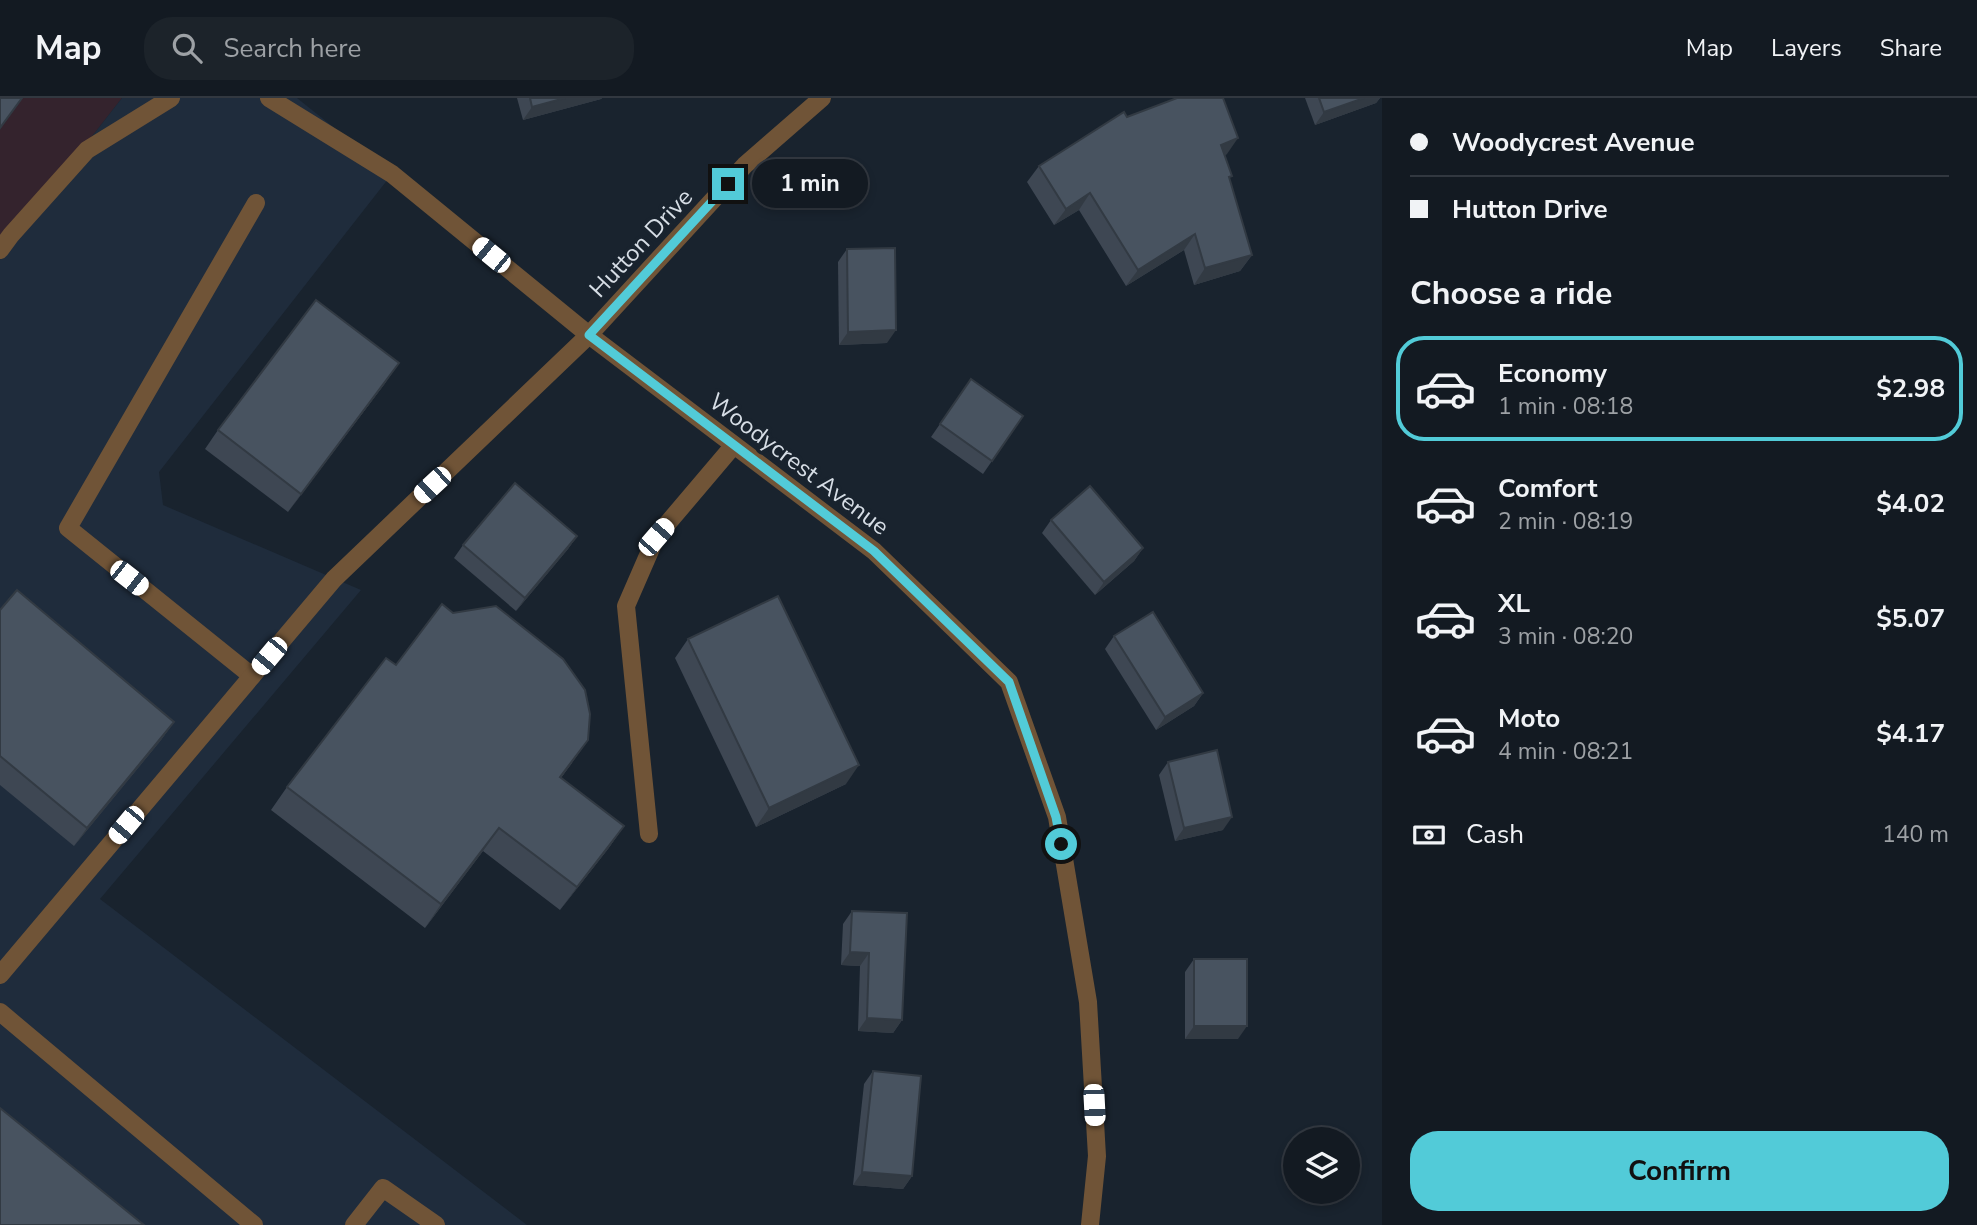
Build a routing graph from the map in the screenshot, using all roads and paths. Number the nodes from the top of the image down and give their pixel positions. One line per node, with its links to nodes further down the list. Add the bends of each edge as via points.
1 (171, 98): 5 (street, via 87,150)
2 (269, 98): 6 (street, Woodycrest Avenue, via 392,174)
3 (822, 98): 6 (street, Hutton Drive, via 745,165)
4 (256, 203): 8 (street, via 68,528)
5 (0, 250)
6 (589, 335): 7 (street, Woodycrest Avenue); 8 (street, Hutton Drive, via 334,579)
7 (734, 445): 9 (street, via 656,537 626,606); 15 (street, Woodycrest Avenue, via 874,551 1009,682 1056,817 1088,1002 1097,1156)
8 (252, 676): 10 (street, Hutton Drive)
9 (649, 834)
10 (0, 975)
11 (0, 1012): 12 (street)
12 (254, 1225)
13 (354, 1225): 14 (street, via 383,1188)
14 (436, 1225)
15 (1090, 1225)

